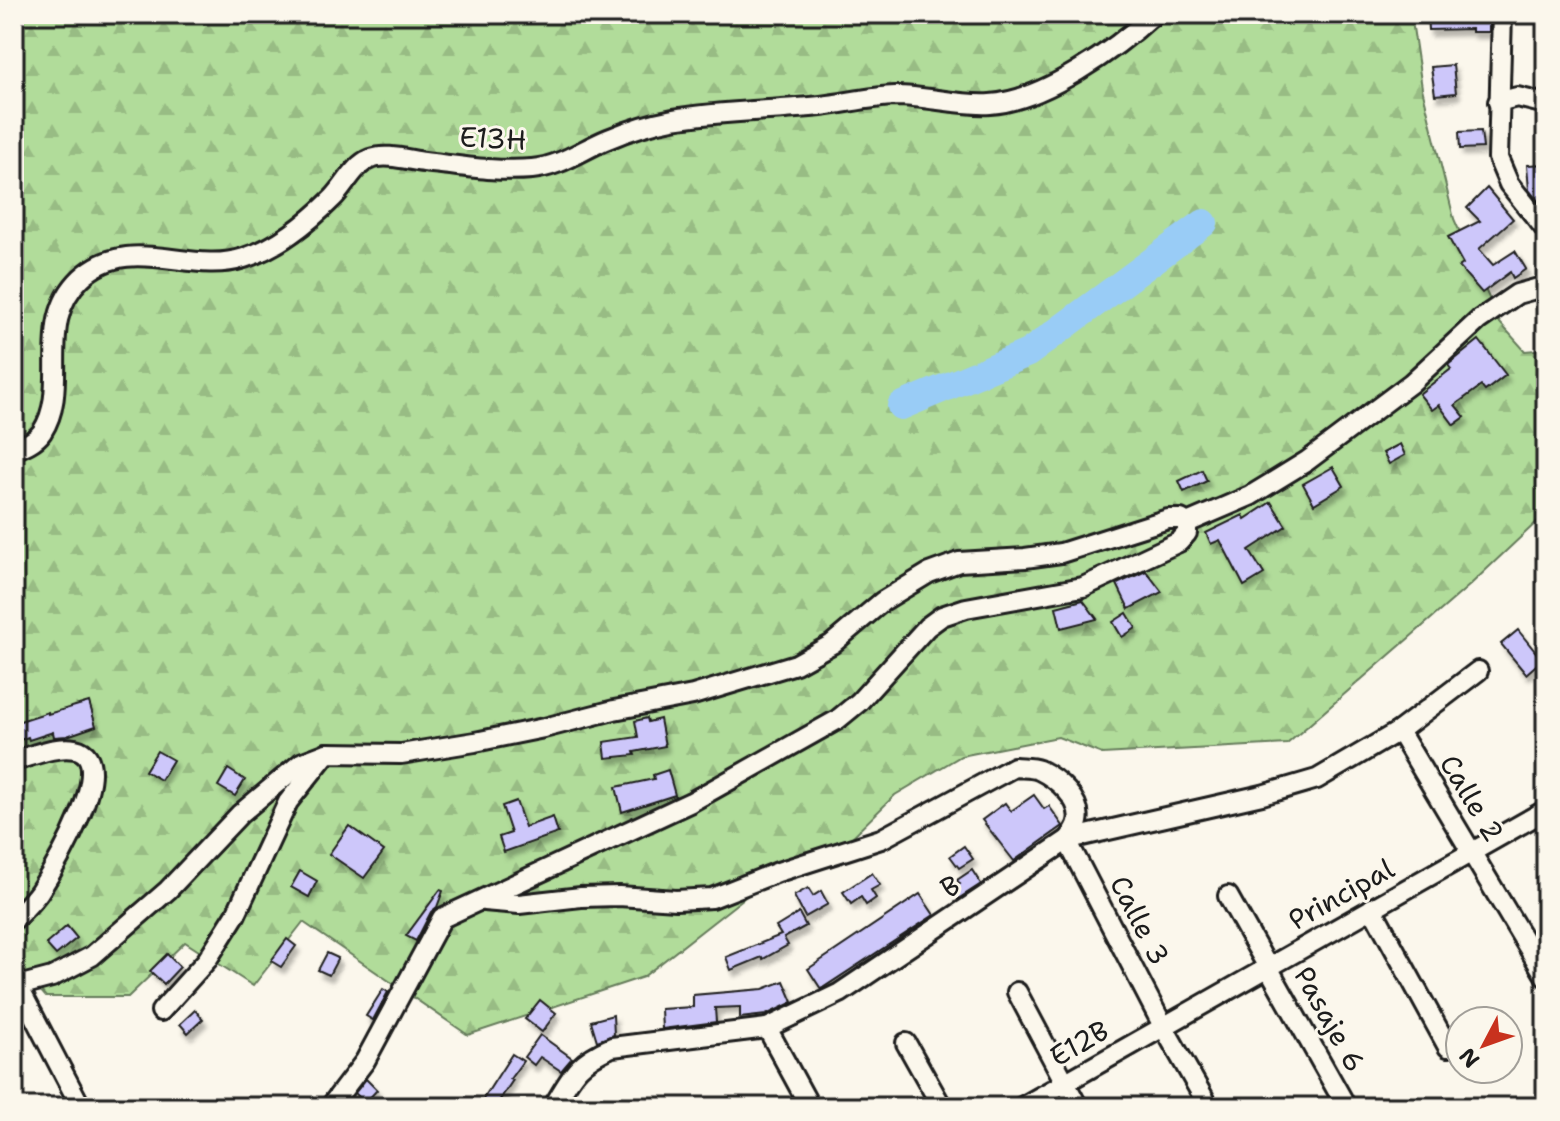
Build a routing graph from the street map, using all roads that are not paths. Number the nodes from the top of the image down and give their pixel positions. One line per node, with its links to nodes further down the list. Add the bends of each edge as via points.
1 (1154, 14): 7 (street, E13H, via 1066,79 993,104 892,96 670,119 530,169 369,159 285,240 244,258 197,262 129,255 104,262 80,279 61,307 53,342 55,390 42,434)
2 (1502, 14): 3 (street)
3 (1498, 102): 4 (street, via 1517,97); 5 (street, via 1498,158 1509,184)
4 (1546, 104)
5 (1546, 230)
6 (1546, 286): 8 (street, via 1517,294 1479,320 1411,383 1307,461 1250,496)
7 (14, 450)
8 (1187, 523): 11 (street, via 1168,519 1061,553 959,562 883,601 832,644 796,664 693,695 401,754); 17 (street, via 1179,542 1083,587 942,616 837,720 691,802)
9 (1478, 671): 10 (street, B)
10 (1399, 731): 14 (street, B, via 1317,779); 15 (street, Calle 2)
11 (327, 753): 22 (street, via 301,763 240,814 168,890 92,956 52,977); 24 (street, via 288,802 236,914 207,960)
12 (14, 761): 19 (street, via 75,749 86,755 92,776 68,842 38,893)
13 (1546, 810): 15 (street, Principal)
14 (1069, 839): 17 (street, via 1078,822 1071,797 1036,769 1014,767 881,839 712,898); 25 (street, Calle 3); 26 (street, B, via 840,993)
15 (1473, 852): 18 (street, Principal); 21 (street, Calle 2)
16 (1228, 896): 20 (street, Pasaje 6)
17 (481, 901): 32 (street, via 442,918 365,1061)
18 (1372, 908): 20 (street, Principal); 27 (street)
19 (14, 920)
20 (1268, 967): 25 (street, Principal); 30 (street, Pasaje 6)
21 (1546, 977)
22 (16, 986): 31 (street)
23 (1017, 992): 29 (street)
24 (161, 1011)
25 (1163, 1026): 29 (street, E12B); 38 (street, Calle 3)
26 (767, 1028): 33 (street, B, via 612,1047 589,1057 573,1073); 34 (street)
27 (1444, 1040)
28 (906, 1043): 35 (street)
29 (1066, 1083): 36 (street, E12B); 37 (street)
30 (1342, 1099)
31 (81, 1107)
32 (330, 1107)
33 (553, 1107)
34 (810, 1107)
35 (942, 1107)
36 (1022, 1107)
37 (1078, 1107)
38 (1209, 1107)

